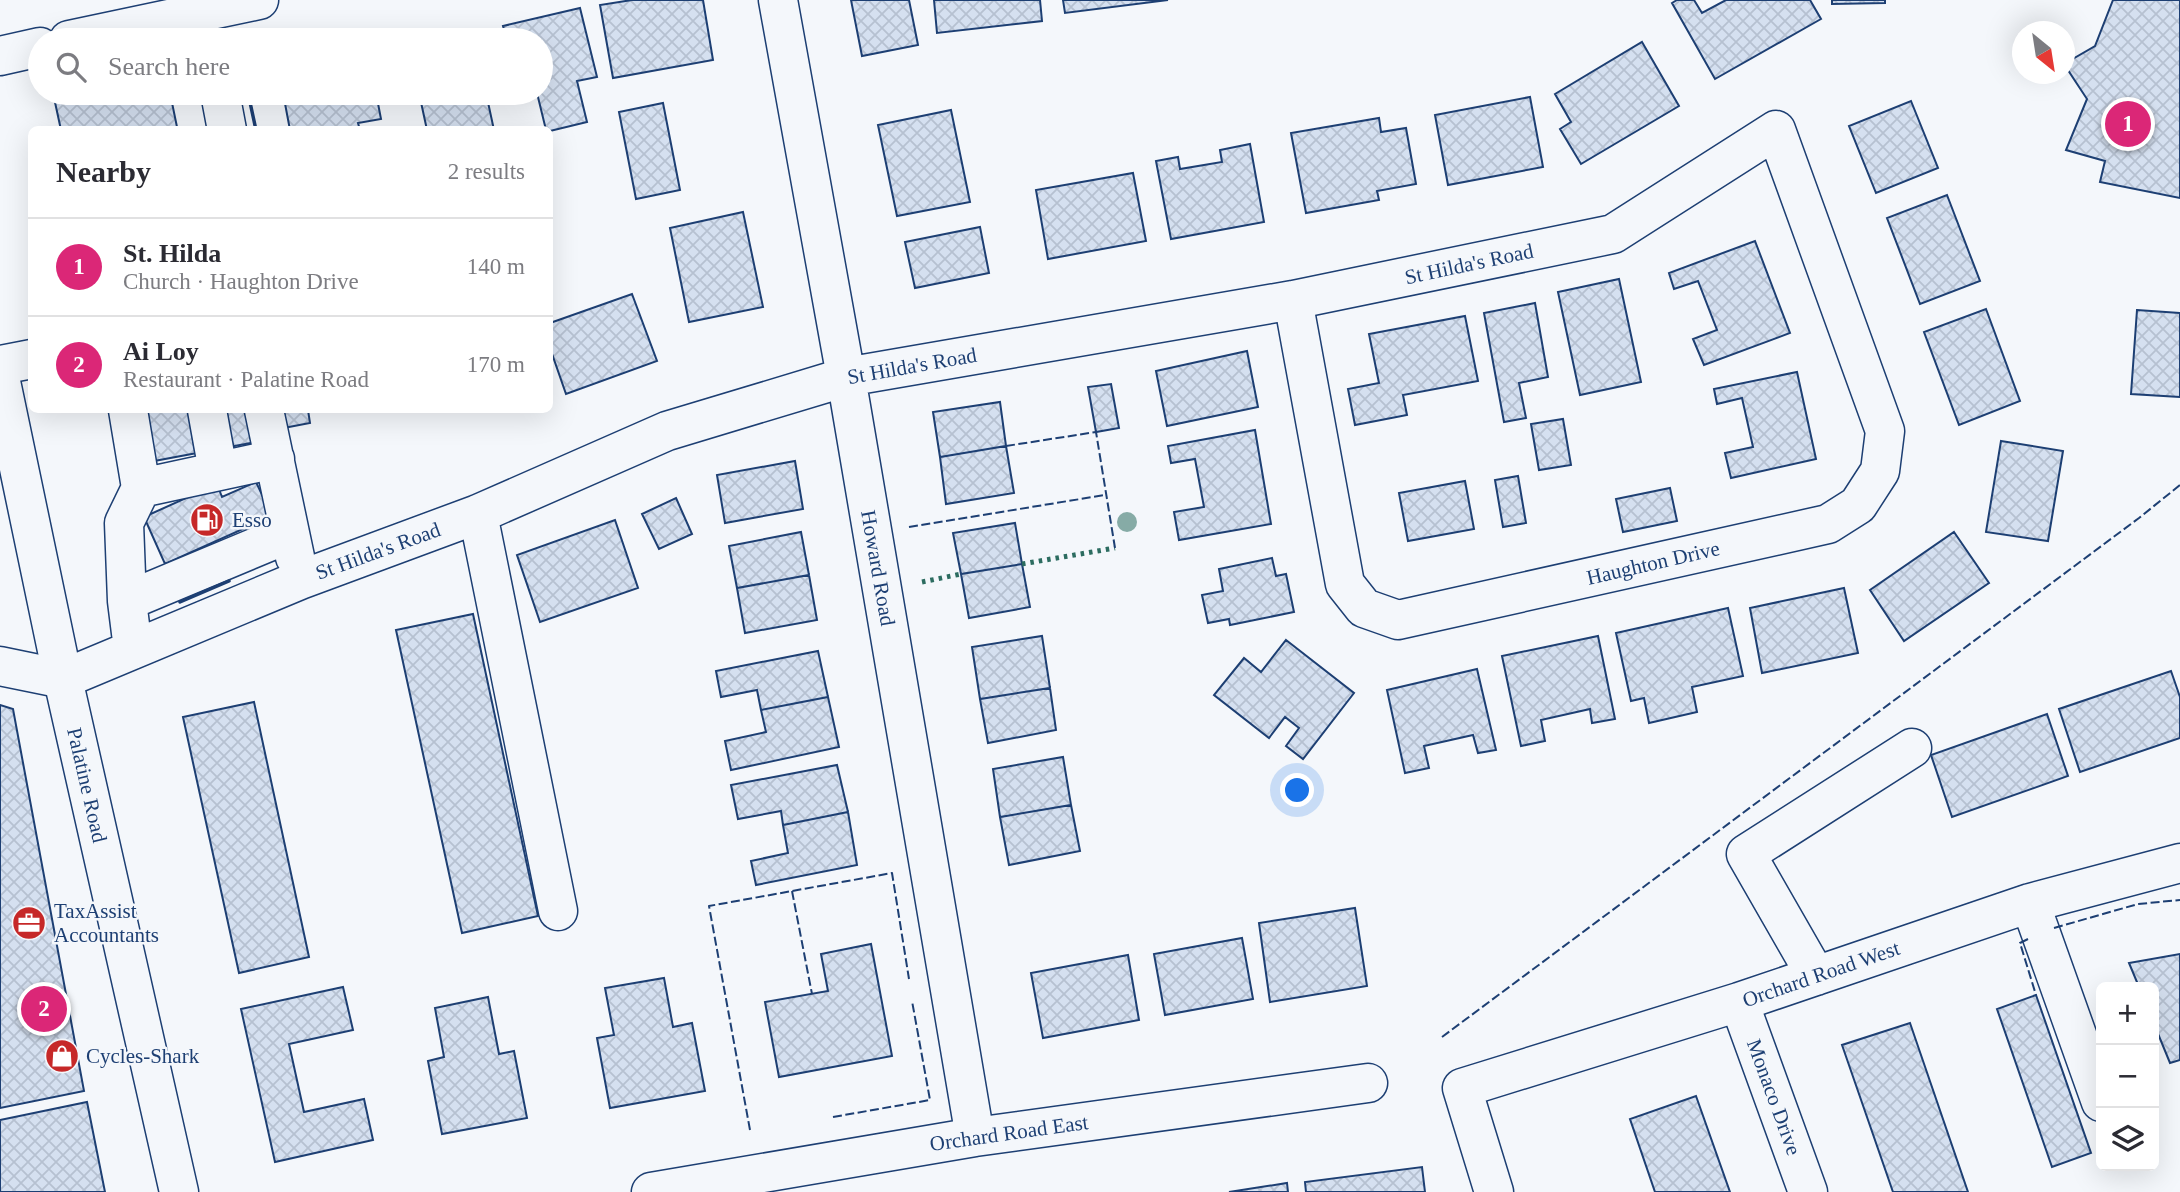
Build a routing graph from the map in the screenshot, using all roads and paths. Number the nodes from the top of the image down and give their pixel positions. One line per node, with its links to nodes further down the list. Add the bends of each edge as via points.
1 (259, 0): 3 (street)
2 (778, 0): 14 (street, Howard Road)
3 (208, 17): 4 (street)
4 (142, 28)
5 (28, 50): 6 (street)
6 (0, 56)
7 (222, 105): 8 (street)
8 (226, 126)
9 (1776, 130): 10 (street, St Hilda's Road, via 1612,234); 10 (street, Haughton Drive, via 1885,431 1880,471 1858,505 1828,524 1398,620 1364,608 1345,584)
10 (1293, 300): 14 (street, St Hilda's Road)
11 (28, 360): 12 (street)
12 (0, 365)
13 (0, 377): 28 (street, Palatine Road)
14 (846, 377): 22 (street, St Hilda's Road, via 667,432); 37 (street, Howard Road)
15 (128, 413): 21 (street)
16 (208, 413): 20 (street)
17 (265, 413): 19 (street)
18 (292, 413): 23 (street, via 304,472)
19 (275, 459): 20 (street); 23 (street)
20 (218, 471): 21 (street)
21 (141, 488): 25 (street, via 124,523)
22 (478, 513): 24 (street, St Hilda's Road); 32 (street)
23 (288, 521): 24 (street); 25 (street)
24 (300, 580): 26 (street, St Hilda's Road)
25 (127, 601): 26 (street)
26 (133, 649): 28 (street, St Hilda's Road)
27 (0, 666): 28 (street)
28 (63, 679): 38 (street, Palatine Road)
29 (1912, 748): 33 (street, via 1746,854)
30 (2180, 863): 31 (street, Orchard Road West)
31 (2029, 903): 33 (street, Orchard Road West); 36 (street)
32 (558, 911)
33 (1816, 976): 34 (street, Orchard Road West)
34 (1739, 1002): 40 (street, Orchard Road West, via 1462,1088); 41 (street, Monaco Drive)
35 (1368, 1083): 37 (street, Orchard Road East)
36 (2096, 1088)
37 (975, 1137): 39 (street, Orchard Road East)
38 (178, 1192)
39 (651, 1192)
40 (1494, 1192)
41 (1808, 1192)

